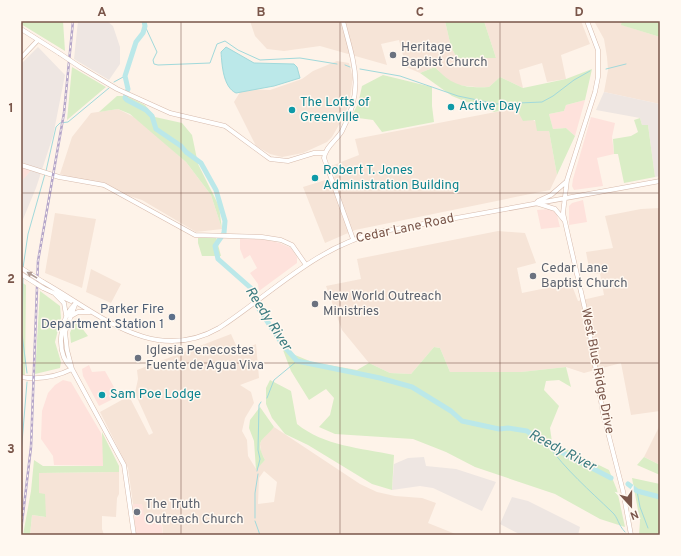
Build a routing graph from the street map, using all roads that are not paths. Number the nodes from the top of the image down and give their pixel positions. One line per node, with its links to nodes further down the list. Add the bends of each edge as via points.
1 (342, 21): 6 (main road, via 355,68 356,91 343,129)
2 (587, 21): 9 (main road, West Blue Ridge Drive, via 598,50 597,83)
3 (21, 29): 4 (main road)
4 (38, 40): 5 (main road); 6 (main road, bridge, via 136,99 170,113 225,126 270,159 288,161 314,153)
5 (21, 58)
6 (325, 153): 14 (main road, via 325,163)
7 (21, 165): 15 (main road, via 104,185 195,235 281,240 292,245)
8 (660, 181): 10 (main road, Cedar Lane Road)
9 (567, 182): 10 (main road, West Blue Ridge Drive); 12 (main road, Cedar Lane Road, via 551,196)
10 (564, 199): 11 (main road, Cedar Lane Road); 13 (main road, West Blue Ridge Drive)
11 (536, 203): 12 (main road, Cedar Lane Road); 13 (main road, Cedar Lane Road, via 555,209)
12 (531, 204): 14 (main road, Cedar Lane Road)
13 (564, 220): 25 (main road, West Blue Ridge Drive, via 587,318 603,413 628,510)
14 (353, 239): 15 (main road, Cedar Lane Road)
15 (306, 265): 20 (main road, Cedar Lane Road, via 210,333 192,338 158,341 132,334)
16 (21, 268): 19 (main road, one-way to 16, bridge)
17 (21, 274): 18 (main road, bridge)
18 (53, 292): 19 (main road); 21 (main road, via 64,303)
19 (76, 303): 20 (main road, Cedar Lane Road); 21 (main road)
20 (92, 312): 21 (main road, via 78,312)
21 (68, 316): 22 (main road, via 62,331 62,347)
22 (72, 369): 23 (main road, via 50,377); 24 (main road, via 124,465)
23 (21, 377)
24 (134, 535)
25 (631, 535)

